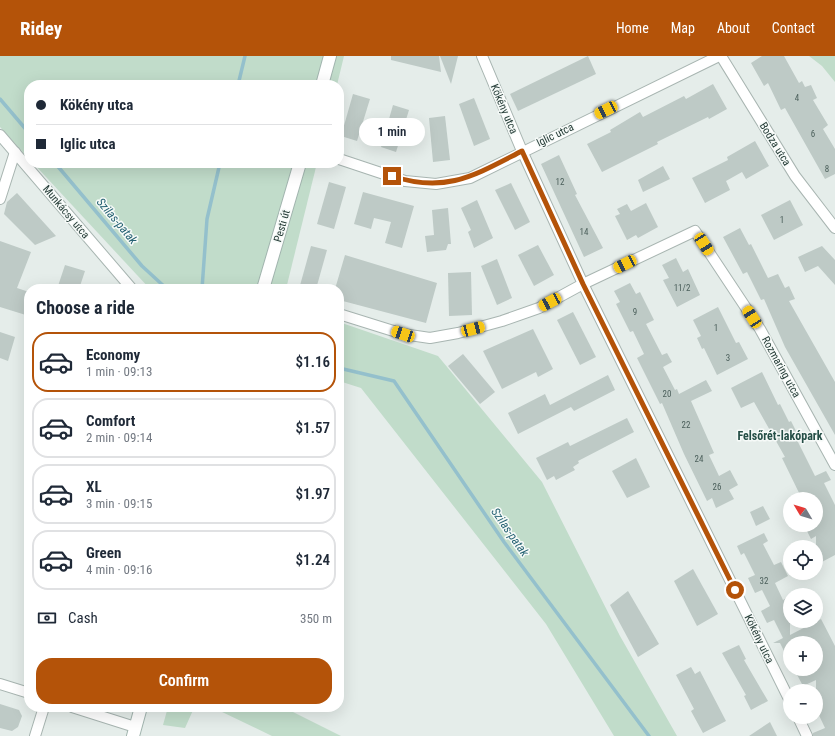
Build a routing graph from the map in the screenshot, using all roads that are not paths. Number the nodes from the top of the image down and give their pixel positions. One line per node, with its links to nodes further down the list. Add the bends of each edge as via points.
1 (330, 56): 4 (main road)
2 (482, 56): 6 (street, Kökény utca)
3 (720, 56): 6 (street, Iglic utca); 13 (street, Bodza utca, via 795,176)
4 (323, 80)
5 (0, 135): 7 (street, Munkácsy utca)
6 (522, 151): 8 (street, Iglic utca, via 470,178 436,184 405,181); 16 (street, Kökény utca)
7 (15, 152): 9 (street, Munkácsy utca); 12 (street)
8 (344, 161)
9 (24, 163)
10 (29, 168): 14 (street, Munkácsy utca)
11 (299, 168): 15 (main road, Pesti út)
12 (0, 199)
13 (835, 228)
14 (128, 284)
15 (264, 284)
16 (583, 284): 17 (street, via 539,308 465,331 430,338 403,334); 18 (street, Rozmaring utca, via 696,231 760,329); 20 (street, Kökény utca)
17 (344, 316)
18 (835, 465)
19 (0, 684): 21 (street)
20 (783, 687)
21 (24, 691)
22 (42, 712): 27 (street)
23 (84, 712): 26 (street)
24 (140, 712): 26 (main road)
25 (801, 724): 28 (street)
26 (134, 732)
27 (35, 736)
28 (807, 736)

